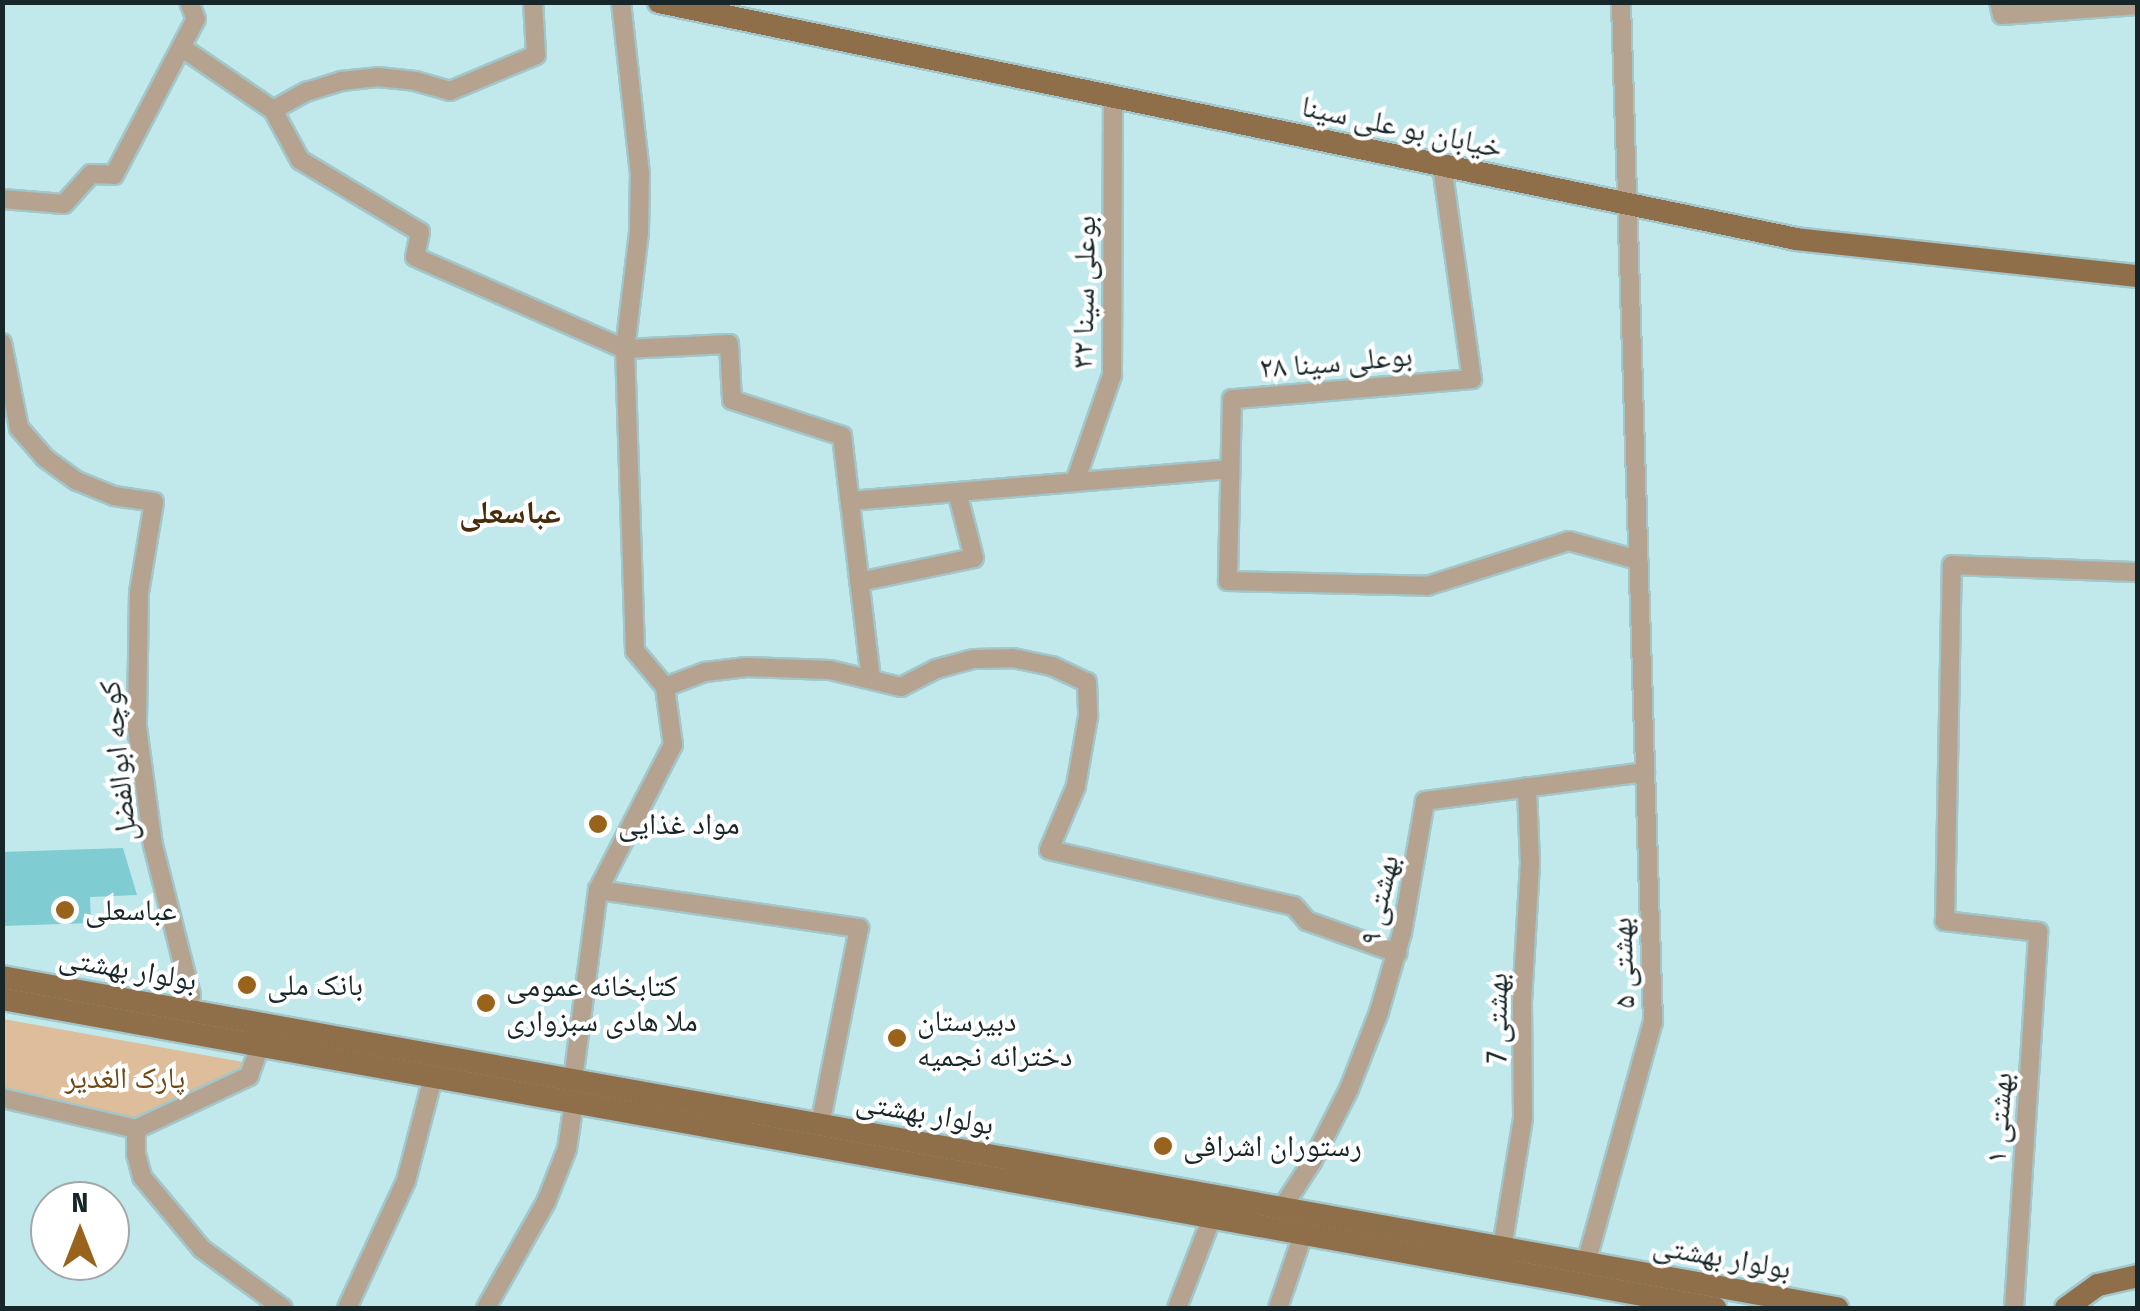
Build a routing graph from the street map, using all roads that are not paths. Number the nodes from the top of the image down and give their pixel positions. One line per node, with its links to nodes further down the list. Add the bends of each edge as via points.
1 (190, 2): 8 (street, via 196,20)
2 (533, 2): 10 (street, via 536,55 450,91 378,77 341,81)
3 (621, 2): 16 (street, via 640,173)
4 (658, 2): 9 (main road, خیابان بو علی سینا)
5 (1621, 2): 13 (street, بهشتی ۵)
6 (1999, 2): 7 (street, via 2002,15)
7 (2138, 5)
8 (182, 47): 10 (street); 12 (street, via 114,175 91,174 64,204)
9 (1113, 97): 11 (main road, خیابان بو علی سینا); 18 (street, بوعلی سینا ۳۲, via 1112,375)
10 (273, 110): 16 (street, via 300,160 420,232 415,256)
11 (1442, 166): 13 (main road, خیابان بو علی سینا); 17 (street, بوعلی سینا ۲۸, via 1472,378 1232,398)
12 (2, 199)
13 (1628, 204): 14 (main road, خیابان بو علی سینا, via 1796,239); 21 (street, بهشتی ۵)
14 (2138, 276)
15 (2, 342): 32 (street, کوچه ابوالفضل, via 18,428 44,458 114,496 154,502 139,593 136,727 153,845 191,995)
16 (625, 349): 20 (street, via 730,344 732,400 842,436); 25 (street, via 635,651)
17 (1230, 469): 18 (street); 21 (street, بوعلی سینا ۲۸, via 1228,581 1427,586 1570,540)
18 (1075, 482): 19 (street)
19 (957, 492): 20 (street); 23 (street, via 974,558)
20 (850, 501): 23 (street)
21 (1638, 560): 26 (street, بهشتی ۵)
22 (2138, 572): 52 (street, بهشتی ۱, via 1952,565 1945,921 2038,932)
23 (860, 582): 24 (street)
24 (870, 678): 25 (street, via 747,667 705,672); 29 (street, via 901,687 974,658 1013,658 1087,682 1084,752 1049,850 1294,906 1308,921)
25 (666, 687): 28 (street, via 673,745)
26 (1645, 772): 27 (street, بهشتی ۹); 43 (street, بهشتی ۵, via 1653,1022)
27 (1527, 787): 29 (street, بهشتی ۹, via 1425,801); 42 (street, بهشتی 7, via 1522,1118)
28 (598, 890): 35 (street); 37 (street, via 859,928)
29 (1396, 952): 39 (street, بهشتی ۹, via 1349,1089)
30 (2, 976): 32 (main road, بولوار بهشتی)
31 (2, 999): 33 (main road, بولوار بهشتی)
32 (188, 1010): 35 (main road, بولوار بهشتی)
33 (260, 1045): 34 (main road, بولوار بهشتی); 38 (street, via 248,1076)
34 (433, 1077): 35 (main road, بولوار بهشتی); 46 (street, via 406,1182)
35 (574, 1091): 37 (main road, بولوار بهشتی); 40 (main road, بولوار بهشتی); 47 (street, via 566,1149 546,1202)
36 (2, 1098): 38 (street)
37 (820, 1125): 39 (main road, بولوار بهشتی)
38 (136, 1128): 45 (street, via 142,1177 202,1249)
39 (1282, 1208): 42 (main road, بولوار بهشتی)
40 (1212, 1218): 41 (main road, بولوار بهشتی); 48 (street)
41 (1303, 1234): 49 (street); 50 (main road, بولوار بهشتی)
42 (1502, 1248): 43 (main road, بولوار بهشتی)
43 (1586, 1263): 51 (main road, بولوار بهشتی)
44 (2138, 1276): 53 (main road, via 2098,1286)
45 (283, 1308)
46 (347, 1308)
47 (486, 1308)
48 (1177, 1308)
49 (1278, 1308)
50 (1715, 1308)
51 (1837, 1308)
52 (2014, 1308)
53 (2066, 1308)

